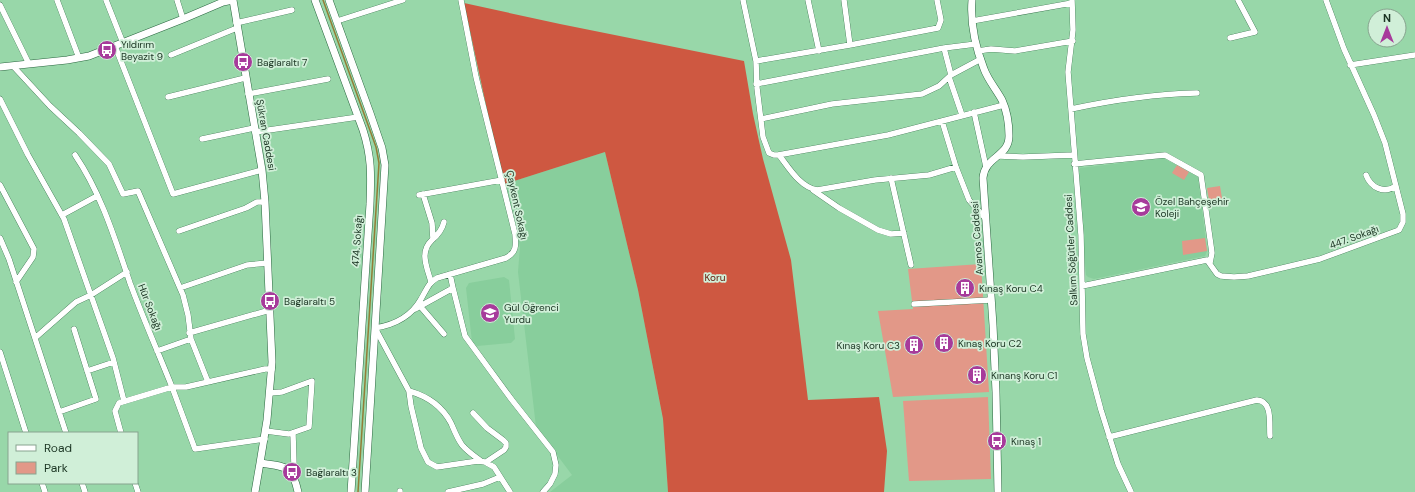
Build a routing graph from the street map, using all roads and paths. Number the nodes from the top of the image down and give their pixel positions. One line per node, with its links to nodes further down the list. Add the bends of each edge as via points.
1 (56, 0): 33 (street)
2 (106, 0): 25 (street)
3 (177, 0): 19 (street)
4 (233, 0): 19 (street, Şükran Caddesi); 22 (street, Şükran Caddesi)
5 (315, 0): 52 (street, 474. Sokağı)
6 (329, 0): 20 (street, 474. Sokağı)
7 (403, 0): 20 (street)
8 (461, 0): 69 (street, Çaykent Sokağı, via 476,77)
9 (743, 0): 35 (street)
10 (808, 0): 30 (street)
11 (844, 0): 26 (street)
12 (937, 0): 26 (street, via 941,20 938,28)
13 (972, 0): 21 (street)
14 (1238, 0): 23 (street, via 1255,32)
15 (1326, 0): 37 (street, 447. Sokağı)
16 (1072, 2): 21 (street); 24 (street, Salkım Söğütler Caddesi)
17 (0, 6): 36 (street)
18 (292, 10): 22 (street)
19 (183, 19): 25 (street, Şükran Caddesi)
20 (337, 21): 52 (street, 474. Sokağı)
21 (972, 22): 29 (street)
22 (237, 25): 31 (street); 41 (street, Şükran Caddesi)
23 (1230, 38)
24 (1073, 42): 29 (street, via 1015,51); 49 (street, Salkım Söğütler Caddesi, via 1068,72)
25 (123, 43): 27 (street, Şükran Caddesi)
26 (850, 45): 30 (street)
27 (115, 46): 33 (street, Şükran Caddesi); 66 (street, via 173,194)
28 (944, 48): 29 (street); 40 (street); 43 (street)
29 (977, 48): 34 (street)
30 (819, 51): 35 (street)
31 (171, 55)
32 (1415, 55): 37 (street)
33 (79, 58): 36 (street, Şükran Caddesi)
34 (981, 59): 40 (street); 48 (street)
35 (756, 61): 43 (street)
36 (29, 64): 38 (street, Şükran Caddesi)
37 (1350, 65): 71 (street, 447. Sokağı, via 1380,129)
38 (13, 66): 39 (street, Şükran Caddesi); 90 (street, via 109,164 123,194 138,191)
39 (0, 67)
40 (950, 76): 53 (street); 55 (street, via 934,89 916,95 832,104)
41 (246, 78): 45 (street, Şükran Caddesi); 46 (street)
42 (328, 79): 45 (street)
43 (756, 84): 55 (street)
44 (1197, 93): 49 (street, via 1135,98)
45 (248, 94): 57 (street, Şükran Caddesi)
46 (168, 97)
47 (0, 99): 54 (street)
48 (1004, 105): 50 (street); 62 (street, via 1009,139)
49 (1071, 109): 61 (street, Salkım Söğütler Caddesi)
50 (974, 112): 53 (street); 65 (street)
51 (0, 114): 54 (street)
52 (364, 115): 57 (street); 98 (street, 474. Sokağı, via 382,148 385,165); 129 (street, 474. Sokağı, via 371,170)
53 (962, 115): 56 (street)
54 (9, 117): 75 (street)
55 (761, 119): 60 (street, via 768,151 772,155)
56 (942, 121): 60 (street, via 875,138); 64 (street)
57 (254, 130): 58 (street, via 243,129); 66 (street, Şükran Caddesi)
58 (202, 139)
59 (75, 155): 73 (street, Hür Sokağı)
60 (779, 155): 72 (street, via 798,179)
61 (1074, 155): 62 (street); 63 (street, Salkım Söğütler Caddesi)
62 (999, 156): 65 (street, via 992,159)
63 (1074, 164): 83 (street, via 1165,154 1201,175 1212,254); 89 (street, Salkım Söğütler Caddesi, via 1081,235)
64 (956, 167): 68 (street, via 929,175); 76 (street, via 969,200)
65 (986, 167): 76 (street, Avanos Caddesi, via 983,178)
66 (262, 170): 74 (street, Şükran Caddesi)
67 (1366, 175): 71 (street, via 1371,184 1380,189 1388,190)
68 (891, 178): 72 (street, via 821,190); 79 (street)
69 (502, 180): 81 (street, via 421,194 432,223); 86 (street, Çaykent Sokağı, via 515,234 515,251 506,258)
70 (0, 185): 87 (street, via 34,248 33,257)
71 (1396, 186): 83 (street, 447. Sokağı, via 1403,214 1403,222 1398,230 1320,259 1248,276 1221,276)
72 (811, 188): 79 (street, via 829,202 878,230 892,234)
73 (98, 196): 75 (street); 85 (street, Hür Sokağı)
74 (265, 202): 78 (street, via 257,202); 82 (street, Şükran Caddesi)
75 (62, 216): 92 (street)
76 (985, 218): 93 (street, Avanos Caddesi)
77 (444, 222): 81 (street)
78 (179, 231)
79 (904, 233): 84 (street)
80 (0, 238): 87 (street)
81 (433, 239): 88 (street, via 426,247 424,257)
82 (268, 263): 90 (street, via 247,265); 96 (street, Şükran Caddesi)
83 (1210, 263): 89 (street, via 1207,260)
84 (911, 265)
85 (127, 272): 92 (street); 104 (street, Hür Sokağı)
86 (450, 274): 88 (street, Çaykent Sokağı); 91 (street)
87 (16, 282): 102 (street)
88 (431, 282): 97 (street)
89 (1082, 286): 122 (street, Salkım Söğütler Caddesi, via 1085,347)
90 (180, 288): 100 (street, via 188,315)
91 (453, 288): 95 (street); 133 (street, via 465,336 553,452 555,474)
92 (91, 295): 102 (street, via 76,302); 106 (street)
93 (991, 300): 94 (street); 134 (street, Avanos Caddesi)
94 (914, 304)
95 (420, 306): 97 (street); 101 (street)
96 (270, 310): 100 (street); 107 (street, Şükran Caddesi)
97 (413, 311): 98 (street, via 394,323)
98 (375, 328): 111 (street); 130 (street, 474. Sokağı)
99 (74, 329): 108 (street)
100 (189, 333): 103 (street)
101 (444, 334)
102 (35, 338): 114 (street)
103 (191, 340): 104 (street); 109 (street)
104 (157, 351): 110 (street, Hür Sokağı)
105 (0, 352): 116 (street)
106 (114, 362): 108 (street); 113 (street)
107 (272, 369): 109 (street); 112 (street, Şükran Caddesi)
108 (87, 371): 114 (street, via 96,400)
109 (208, 382): 110 (street, via 186,388)
110 (172, 387): 113 (street); 120 (street, Hür Sokağı, via 195,449)
111 (409, 391): 123 (street, via 423,396 438,407 449,420 462,444 471,454); 123 (street, via 421,448 428,462 437,467)
112 (270, 393): 119 (street, via 282,392 312,381 309,427); 120 (street, Şükran Caddesi)
113 (124, 401): 118 (street, via 119,403 115,411)
114 (59, 412): 117 (street)
115 (474, 413): 123 (street, via 487,428 505,441 506,445 504,450)
116 (26, 432)
117 (66, 432)
118 (121, 432)
119 (293, 434): 120 (street); 125 (street)
120 (265, 435): 124 (street, Şükran Caddesi)
121 (1270, 436): 122 (street, via 1268,407 1264,402 1257,400)
122 (1109, 437): 135 (street, Salkım Söğütler Caddesi)
123 (484, 462): 126 (street, via 494,467)
124 (260, 463): 125 (street); 127 (street, Şükran Caddesi)
125 (292, 472): 128 (street)
126 (500, 477): 131 (street, via 483,484); 132 (street)
127 (255, 492)
128 (298, 492)
129 (351, 492)
130 (365, 492)
131 (448, 492)
132 (510, 492)
133 (543, 492)
134 (998, 492)
135 (1131, 492)

